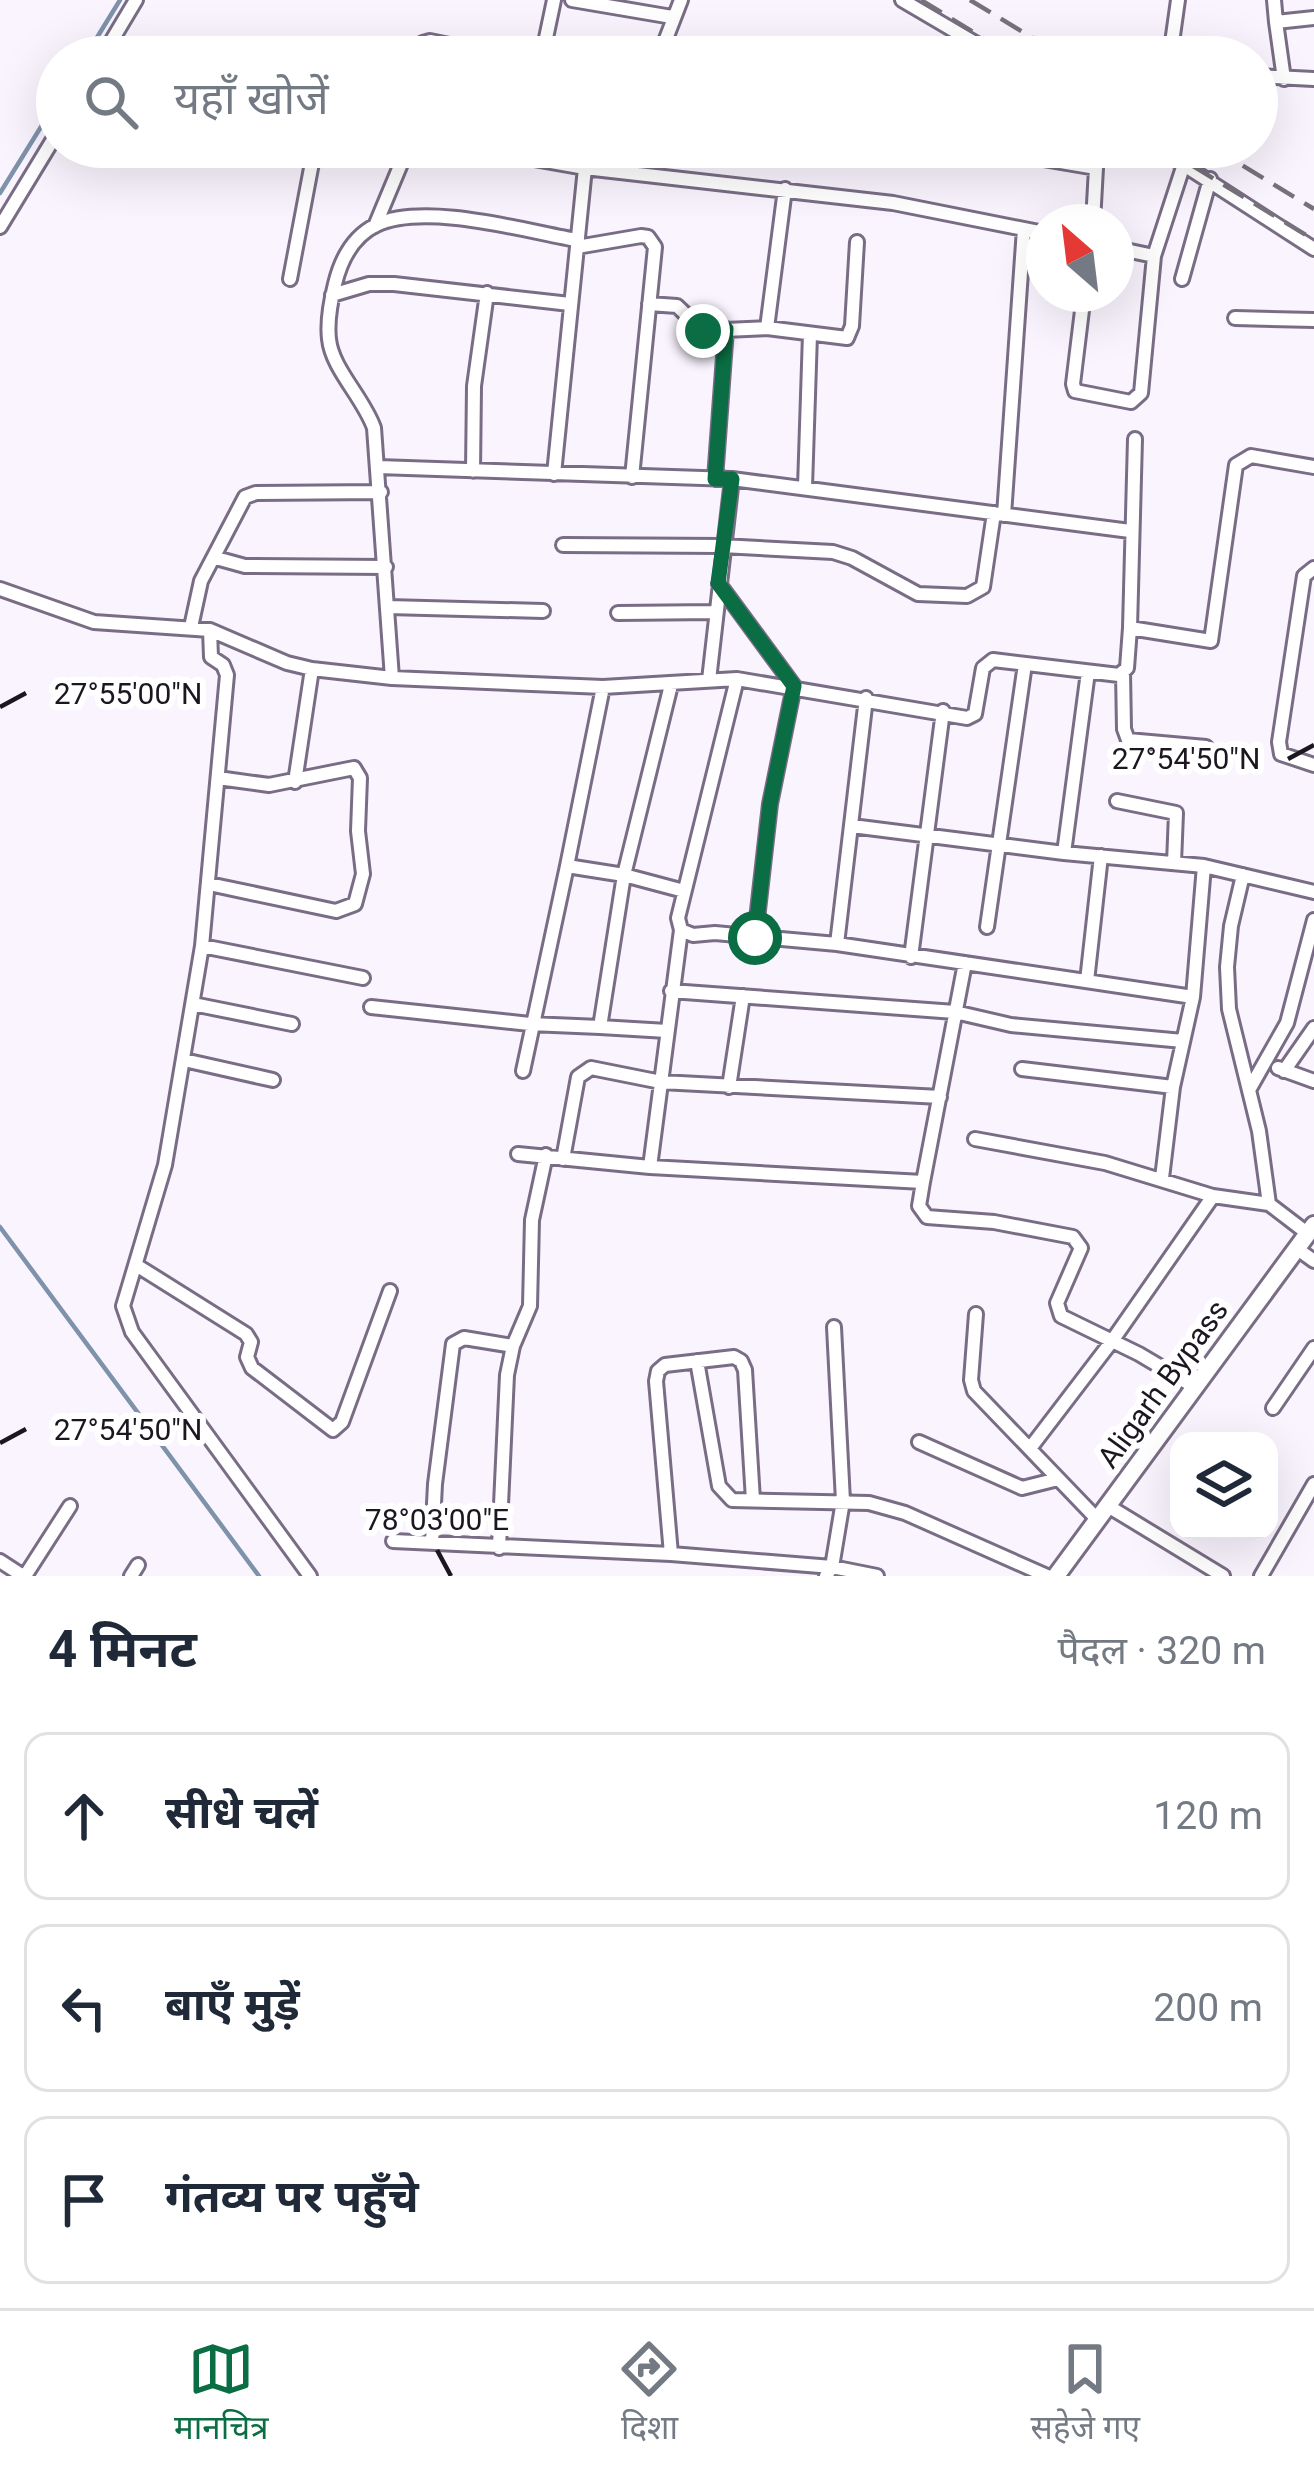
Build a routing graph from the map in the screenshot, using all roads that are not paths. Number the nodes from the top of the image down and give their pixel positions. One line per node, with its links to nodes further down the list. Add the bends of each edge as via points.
1 (136, 0): 11 (street)
2 (554, 0): 12 (street)
3 (572, 0): 8 (street)
4 (680, 0): 8 (street)
5 (902, 0): 14 (street)
6 (1178, 0): 15 (street)
7 (1274, 0): 10 (street)
8 (672, 17): 13 (street)
9 (1314, 18): 10 (street)
10 (1276, 22): 16 (street)
11 (115, 36)
12 (546, 36)
13 (666, 36)
14 (963, 36)
15 (1172, 36)
16 (1278, 36)
17 (1278, 36): 19 (street)
18 (1278, 78): 19 (street)
19 (1284, 79): 20 (street)
20 (1314, 79)
21 (36, 167): 33 (street)
22 (311, 168): 41 (street)
23 (399, 168): 34 (street)
24 (585, 168): 29 (street); 37 (street)
25 (633, 168): 29 (street)
26 (1096, 168): 32 (street)
27 (1183, 168): 40 (street)
28 (1191, 168): 30 (street)
29 (632, 173): 31 (street)
30 (1210, 179): 38 (street); 42 (street)
31 (785, 189): 35 (street); 50 (street)
32 (1094, 204)
33 (0, 226)
34 (375, 226): 37 (street, via 440,218); 44 (street, via 341,260)
35 (1024, 229): 63 (street)
36 (857, 242): 52 (street, via 851,333)
37 (577, 243): 45 (street); 46 (street, via 648,237 655,247)
38 (1314, 249)
39 (1134, 252): 40 (street)
40 (1154, 256): 47 (street, via 1138,399 1075,391)
41 (290, 279)
42 (1182, 279)
43 (487, 293): 44 (street, via 369,284); 45 (street); 56 (street)
44 (332, 295): 55 (street, via 334,361 365,404)
45 (571, 304): 57 (street)
46 (649, 304): 51 (street, via 677,306 703,331); 58 (street)
47 (1082, 312)
48 (1235, 318): 49 (street)
49 (1314, 320)
50 (767, 328): 51 (street); 52 (street)
51 (726, 329): 59 (street)
52 (810, 334): 61 (street)
53 (1135, 439): 64 (street)
54 (1314, 466): 77 (street, via 1250,456 1236,465 1211,641)
55 (378, 467): 56 (street); 62 (street)
56 (473, 471): 57 (street)
57 (554, 474): 58 (street)
58 (632, 477): 59 (street)
59 (715, 479): 60 (street)
60 (732, 479): 61 (street); 66 (street)
61 (805, 487): 63 (street)
62 (381, 492): 67 (street, via 245,497); 68 (street)
63 (999, 514): 64 (street); 66 (street, via 983,587 967,596 918,594 833,552)
64 (1130, 531): 77 (street)
65 (563, 544): 66 (street)
66 (722, 546): 70 (street)
67 (215, 558): 68 (street, via 245,566); 76 (street)
68 (386, 567): 72 (street)
69 (1314, 568): 92 (street, via 1304,576 1279,742 1290,760)
70 (718, 583): 74 (street); 87 (street)
71 (0, 589): 76 (street, via 94,622)
72 (388, 607): 73 (street); 83 (street)
73 (544, 611)
74 (716, 612): 75 (street); 85 (street)
75 (618, 613)
76 (190, 627): 78 (street)
77 (1130, 628): 82 (street)
78 (210, 630): 80 (street); 93 (street, via 212,657 227,675)
79 (1025, 664): 81 (street); 90 (street, via 986,662 975,714); 98 (street)
80 (313, 669): 83 (street); 94 (street)
81 (1088, 671): 82 (street); 99 (street)
82 (1123, 673): 91 (street, via 1128,740)
83 (392, 678): 88 (street)
84 (737, 679): 85 (street); 87 (street); 107 (street)
85 (709, 680): 86 (street)
86 (670, 685): 88 (street); 104 (street)
87 (794, 686): 89 (street); 112 (street)
88 (603, 687): 102 (street)
89 (866, 698): 90 (street); 96 (street)
90 (944, 711): 97 (street)
91 (1206, 747)
92 (1314, 765)
93 (218, 778): 94 (street); 106 (street)
94 (295, 782): 106 (street, via 358,772 363,874 355,904 336,911)
95 (1117, 801): 101 (street, via 1176,813)
96 (852, 826): 97 (street); 113 (street)
97 (927, 836): 98 (street); 115 (street)
98 (1002, 848): 99 (street); 110 (street)
99 (1064, 854): 100 (street)
100 (1101, 856): 101 (street); 118 (street)
101 (1174, 863): 103 (street)
102 (566, 866): 104 (street); 126 (street)
103 (1204, 866): 105 (street); 121 (street)
104 (624, 875): 107 (street); 127 (street)
105 (1243, 875): 108 (street); 141 (street, via 1227,968)
106 (209, 884): 114 (street)
107 (684, 890): 111 (street)
108 (1314, 892)
109 (1314, 920): 132 (street, via 1287,1023)
110 (987, 927)
111 (680, 930): 112 (street); 119 (street)
112 (755, 938): 113 (street)
113 (837, 944): 115 (street)
114 (202, 946): 117 (street); 122 (street)
115 (911, 957): 116 (street)
116 (965, 963): 118 (street); 124 (street)
117 (363, 978)
118 (1087, 981): 121 (street)
119 (671, 991): 120 (street); 129 (street)
120 (743, 996): 124 (street); 140 (street)
121 (1193, 997): 130 (street)
122 (193, 1004): 125 (street); 131 (street)
123 (371, 1006): 126 (street)
124 (955, 1012): 130 (street); 142 (street)
125 (292, 1024)
126 (530, 1024): 127 (street); 134 (street)
127 (601, 1027): 129 (street)
128 (1314, 1028): 135 (street)
129 (667, 1031): 138 (street)
130 (1183, 1041): 139 (street)
131 (184, 1060): 136 (street); 154 (street, via 156,1206)
132 (1266, 1062): 135 (street); 141 (street)
133 (1022, 1069): 139 (street)
134 (523, 1071)
135 (1284, 1071): 137 (street)
136 (273, 1080)
137 (1314, 1081)
138 (661, 1082): 140 (street); 146 (street, via 583,1071); 147 (street)
139 (1173, 1087): 148 (street)
140 (729, 1088): 142 (street)
141 (1249, 1090): 151 (street)
142 (940, 1097): 149 (street)
143 (975, 1139): 148 (street)
144 (518, 1154): 145 (street)
145 (546, 1155): 146 (street); 159 (street, via 532,1220 533,1289)
146 (563, 1160): 147 (street)
147 (650, 1167): 149 (street)
148 (1162, 1178): 150 (street)
149 (923, 1182): 158 (street, via 919,1206 927,1217 1079,1242 1057,1311)
150 (1213, 1196): 151 (street); 158 (street)
151 (1269, 1204): 152 (street)
152 (1306, 1235): 153 (street); 162 (main road, Aligarh Bypass)
153 (1314, 1261)
154 (136, 1265): 155 (street, via 246,1334 252,1368 333,1430 343,1422); 179 (street, via 123,1306 132,1332)
155 (390, 1291)
156 (976, 1314): 165 (street, via 974,1391)
157 (834, 1328): 169 (street)
158 (1112, 1341): 162 (street); 165 (street)
159 (513, 1346): 173 (street, via 464,1338 453,1344); 174 (street)
160 (1314, 1348): 163 (street)
161 (697, 1361): 168 (street, via 719,1486 732,1500); 168 (street, via 734,1358 745,1370); 175 (street, via 665,1365 656,1381)
162 (1193, 1386): 171 (main road, Aligarh Bypass)
163 (1274, 1408)
164 (919, 1442): 166 (street, via 1022,1488)
165 (1031, 1447): 166 (street)
166 (1058, 1479): 171 (street)
167 (1314, 1484): 183 (street)
168 (753, 1501): 169 (street)
169 (843, 1502): 177 (street); 181 (street, via 905,1513)
170 (70, 1506): 178 (street)
171 (1102, 1512): 181 (main road, Aligarh Bypass); 182 (street)
172 (393, 1541): 173 (street)
173 (432, 1544): 174 (street)
174 (500, 1547): 175 (street)
175 (671, 1554): 177 (street)
176 (0, 1561): 178 (street)
177 (829, 1572): 180 (street)
178 (24, 1576)
179 (310, 1576)
180 (877, 1576)
181 (1052, 1576)
182 (1223, 1576)
183 (1261, 1576)

